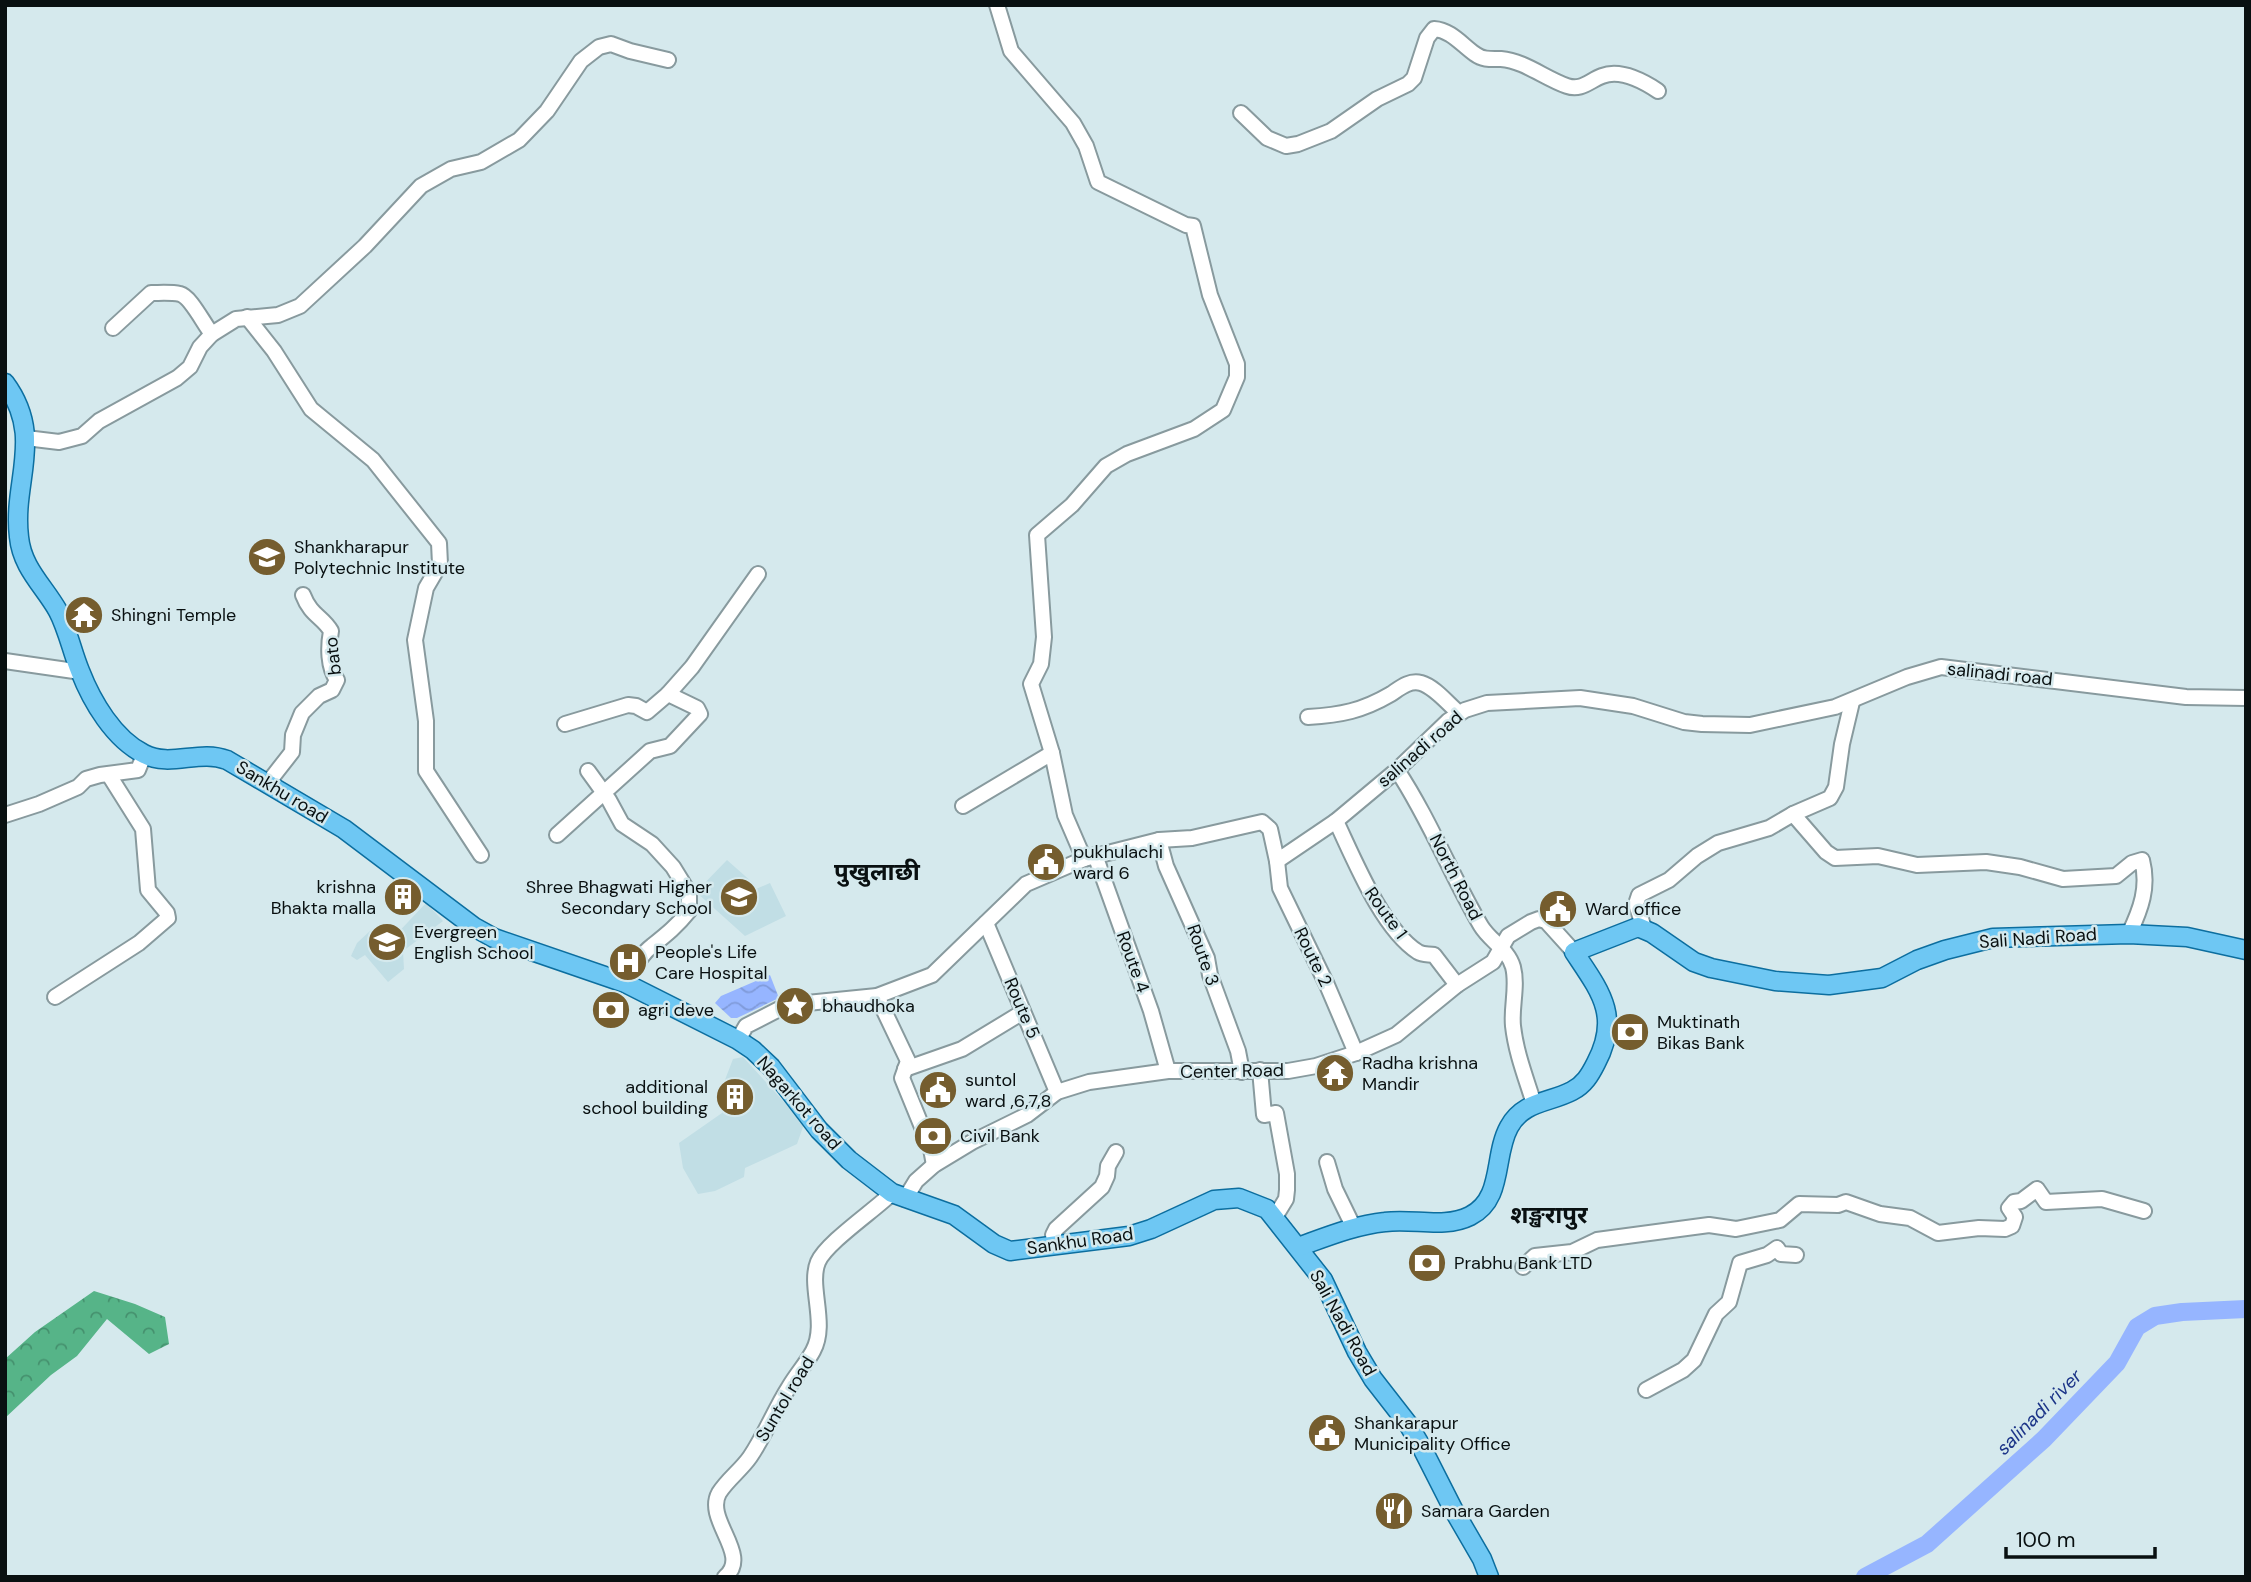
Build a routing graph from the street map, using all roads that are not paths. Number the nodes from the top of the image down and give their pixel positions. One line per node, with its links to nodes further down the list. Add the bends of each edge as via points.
1 (998, 5): 20 (street, Route 4, via 1012,51 1073,123 1098,182 1193,226 1210,295 1237,364 1237,377 1223,411 1194,429 1106,466 1072,505 1037,535 1044,637 1041,664 1031,684)
2 (668, 60): 5 (street, via 611,44 599,47 581,61 547,111 519,140 481,162 451,169 421,186 300,306 278,315)
3 (1658, 90): 4 (street, via 1611,74 1585,86 1568,86 1527,66 1483,58 1449,33 1434,29 1408,84 1331,131 1286,146 1267,138)
4 (1241, 113)
5 (247, 317): 7 (street, via 236,318); 33 (street, via 311,409 373,460 439,543 440,564 426,588 415,640 426,721 426,771)
6 (113, 328): 7 (street, via 151,293 180,294 190,300)
7 (212, 334): 9 (street, via 177,378 110,414 82,436 59,442)
8 (5, 383): 9 (main road, via 21,414)
9 (26, 438): 13 (main road, via 18,518 21,551 31,575 57,610)
10 (758, 574): 14 (street)
11 (303, 596): 25 (street, bato, via 331,631 332,672 337,680 332,690 302,713 292,752)
12 (5, 662): 13 (street)
13 (80, 672): 21 (main road, via 105,717 129,745)
14 (668, 694): 19 (street, via 647,712 628,705); 26 (street, via 700,714 670,746 650,751)
15 (2246, 698): 16 (street, salinadi road, via 2186,697 1941,667)
16 (1852, 702): 17 (street, salinadi road, via 1750,725 1684,722 1633,705 1580,698 1488,703); 28 (street, via 1833,793)
17 (1459, 713): 18 (street, via 1416,682 1348,713); 22 (street, salinadi road)
18 (1308, 717)
19 (565, 724)
20 (1052, 753): 27 (street); 34 (street, Route 4, via 1065,815)
21 (145, 755): 24 (street, via 138,770); 25 (main road, Sankhu road, via 160,760 219,757)
22 (1397, 770): 30 (street, salinadi road); 39 (street, North Road, via 1481,926)
23 (587, 771): 26 (street)
24 (109, 775): 29 (street, via 86,779 39,804); 45 (street, via 143,829 148,890 169,918)
25 (267, 784): 42 (main road, Sankhu road, via 344,829 474,927)
26 (603, 792): 31 (street); 42 (street, via 622,824 652,844 690,893 689,911 652,946)
27 (963, 806)
28 (1793, 814): 37 (street, via 1769,828 1718,843 1669,880 1639,895 1636,904); 38 (street, via 1835,858 1873,855 1917,865 1986,862 2063,879 2116,876 2142,860 2143,899)
29 (5, 815)
30 (1336, 821): 35 (street, salinadi road); 43 (street, Route 1, via 1364,884 1393,926 1419,953 1434,955)
31 (557, 835)
32 (1159, 840): 34 (street); 35 (street, via 1192,838 1262,822 1270,829); 52 (street, Route 3, via 1207,958)
33 (481, 855)
34 (1089, 857): 36 (street, via 1026,884); 51 (street, Route 4, via 1151,1011)
35 (1277, 861): 48 (street, Route 2, via 1280,888)
36 (986, 923): 44 (street, via 932,975); 46 (street, Route 5)
37 (1644, 929): 38 (main road, Sali Nadi Road, via 1711,968 1776,981 1829,985 1882,978 1917,960 1979,940); 41 (main road, via 1632,929)
38 (2129, 933): 40 (main road, Sali Nadi Road, via 2187,937)
39 (1503, 948): 41 (street, Center Road, via 1512,933 1539,919 1555,929); 43 (street, Center Road, via 1493,962); 54 (street, North Road, via 1514,968 1514,1027)
40 (2246, 950)
41 (1574, 952): 54 (main road, via 1602,993 1606,1042 1582,1085)
42 (625, 983): 47 (main road, Sankhu road)
43 (1457, 985): 48 (street, Center Road, via 1396,1035)
44 (877, 996): 47 (street, via 787,1005 746,1026); 49 (street, via 908,1061)
45 (55, 997)
46 (1023, 1012): 49 (street, via 961,1049); 53 (street, Route 5)
47 (738, 1040): 58 (main road, Nagarkot road, via 772,1067 819,1130 849,1160)
48 (1356, 1053): 50 (street, Center Road, via 1288,1071)
49 (905, 1069): 57 (street, via 902,1078)
50 (1260, 1070): 52 (street, Center Road); 60 (street, via 1264,1115 1276,1112 1287,1174 1286,1199)
51 (1168, 1071): 52 (street, Center Road); 53 (street, Center Road, via 1090,1082)
52 (1242, 1072)
53 (1058, 1093): 57 (street, Center Road)
54 (1534, 1104): 61 (main road, via 1509,1125 1490,1197 1475,1213 1458,1220 1396,1220)
55 (1116, 1152): 62 (street, via 1102,1187 1056,1229)
56 (1328, 1162): 61 (street)
57 (934, 1165): 58 (street, Center Road)
58 (899, 1196): 62 (main road, Sankhu Road, via 954,1215 1010,1251); 67 (street, Suntol road, via 825,1252 817,1265 816,1345 748,1459 716,1502 734,1565)
59 (2144, 1210): 65 (street, via 2102,1199 2046,1202 2037,1189 2009,1208 2015,1217 2012,1226 1938,1233 1910,1218 1846,1202 1799,1204 1780,1220 1597,1240 1572,1252 1535,1256)
60 (1275, 1217): 62 (main road, Sankhu Road, via 1256,1203 1226,1198 1129,1236); 63 (main road, Sankhu Road)
61 (1353, 1228): 63 (main road)
62 (1055, 1245)
63 (1298, 1247): 68 (main road, Sali Nadi Road, via 1323,1280 1367,1371 1421,1446)
64 (1796, 1255): 66 (street, via 1781,1255 1777,1248 1740,1263 1729,1302 1716,1314 1693,1360)
65 (1523, 1267)
66 (1646, 1390)
67 (725, 1577)
68 (1489, 1577)

